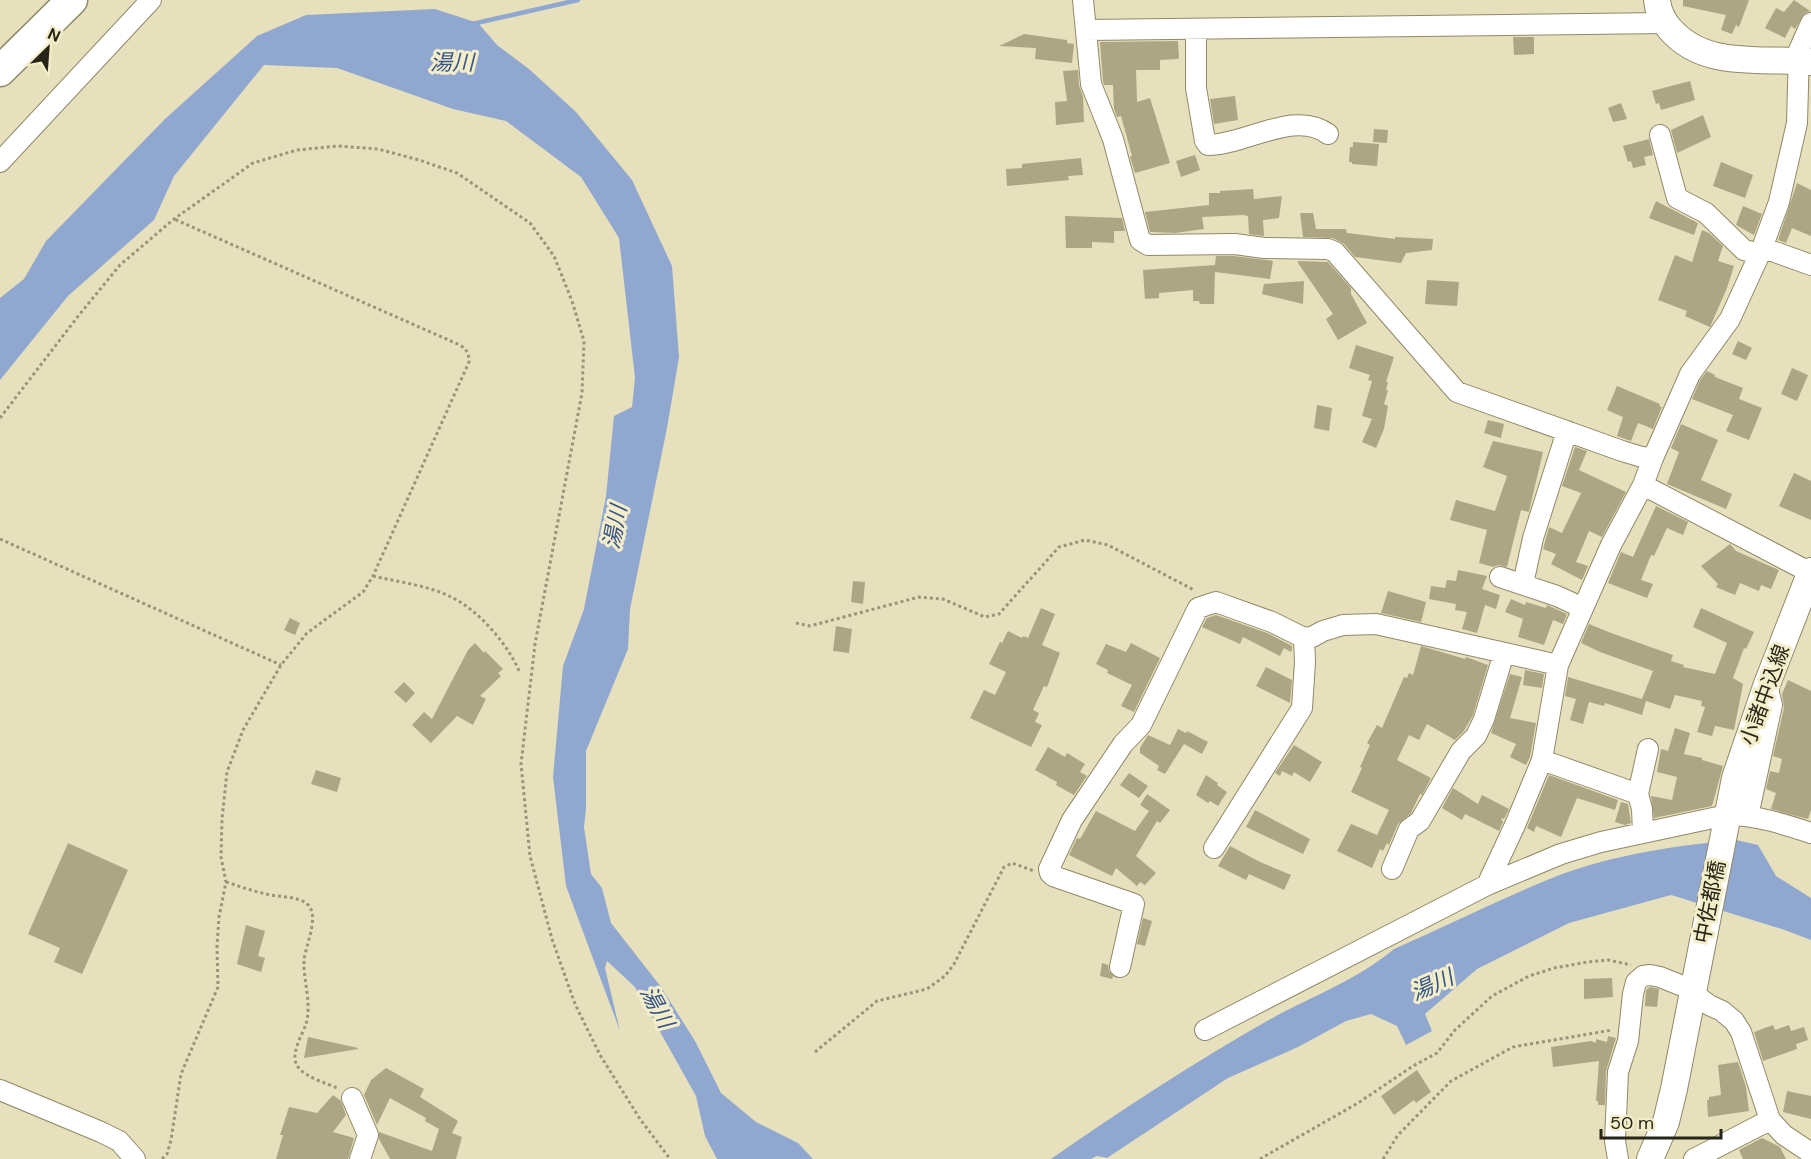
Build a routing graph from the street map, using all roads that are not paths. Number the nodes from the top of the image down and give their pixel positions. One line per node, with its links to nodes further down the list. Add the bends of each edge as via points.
1 (59, 0): 10 (highway)
2 (72, 0): 10 (highway)
3 (151, 0): 13 (street)
4 (1083, 0): 8 (street)
5 (1661, 11): 7 (street); 9 (main road, via 1685,45 1716,57)
6 (1811, 23): 9 (street, via 1799,50)
7 (1196, 28): 8 (street); 11 (street, via 1196,88 1208,145 1294,125 1313,125)
8 (1087, 30): 16 (street, via 1091,84 1113,139 1140,240 1148,245 1235,244 1335,252 1457,392)
9 (1805, 61): 14 (street, via 1794,140 1779,202)
10 (7, 63)
11 (1328, 134)
12 (1660, 135): 14 (street, via 1677,198 1706,213 1744,250)
13 (0, 162)
14 (1761, 251): 15 (street); 17 (street, via 1730,319 1690,374)
15 (1811, 265)
16 (1567, 431): 17 (street); 21 (street, via 1533,538)
17 (1653, 458): 18 (street)
18 (1643, 484): 19 (street); 22 (street)
19 (1811, 572): 29 (main road, 小諸中込線, via 1735,778)
20 (1500, 577): 21 (street)
21 (1523, 585): 22 (street)
22 (1583, 608): 25 (street)
23 (1304, 638): 24 (street, via 1343,625 1376,624); 32 (street, via 1302,708); 35 (street, via 1216,602 1198,608 1141,725 1123,744 1072,820 1050,873 1134,904)
24 (1504, 653): 25 (street); 33 (street, via 1476,736 1461,751 1420,821 1409,829)
25 (1558, 665): 27 (street)
26 (1648, 749): 28 (street)
27 (1542, 760): 28 (street); 34 (street)
28 (1638, 794): 30 (street)
29 (1734, 818): 30 (street); 31 (street); 36 (main road, 中佐都橋)
30 (1643, 832): 34 (street, via 1562,854)
31 (1811, 833)
32 (1214, 848)
33 (1392, 869)
34 (1487, 885): 37 (street)
35 (1120, 968)
36 (1693, 988): 40 (street, via 1709,1005 1734,1021 1741,1032); 44 (street, via 1660,977 1643,976 1636,982 1628,1041 1618,1072); 45 (main road, via 1674,1089)
37 (1204, 1030)
38 (0, 1090): 42 (street, via 102,1132 119,1141)
39 (352, 1098): 43 (street, via 368,1135)
40 (1770, 1120): 41 (street); 46 (street)
41 (1811, 1154)
42 (135, 1159)
43 (360, 1159)
44 (1618, 1159)
45 (1650, 1159)
46 (1694, 1159)

